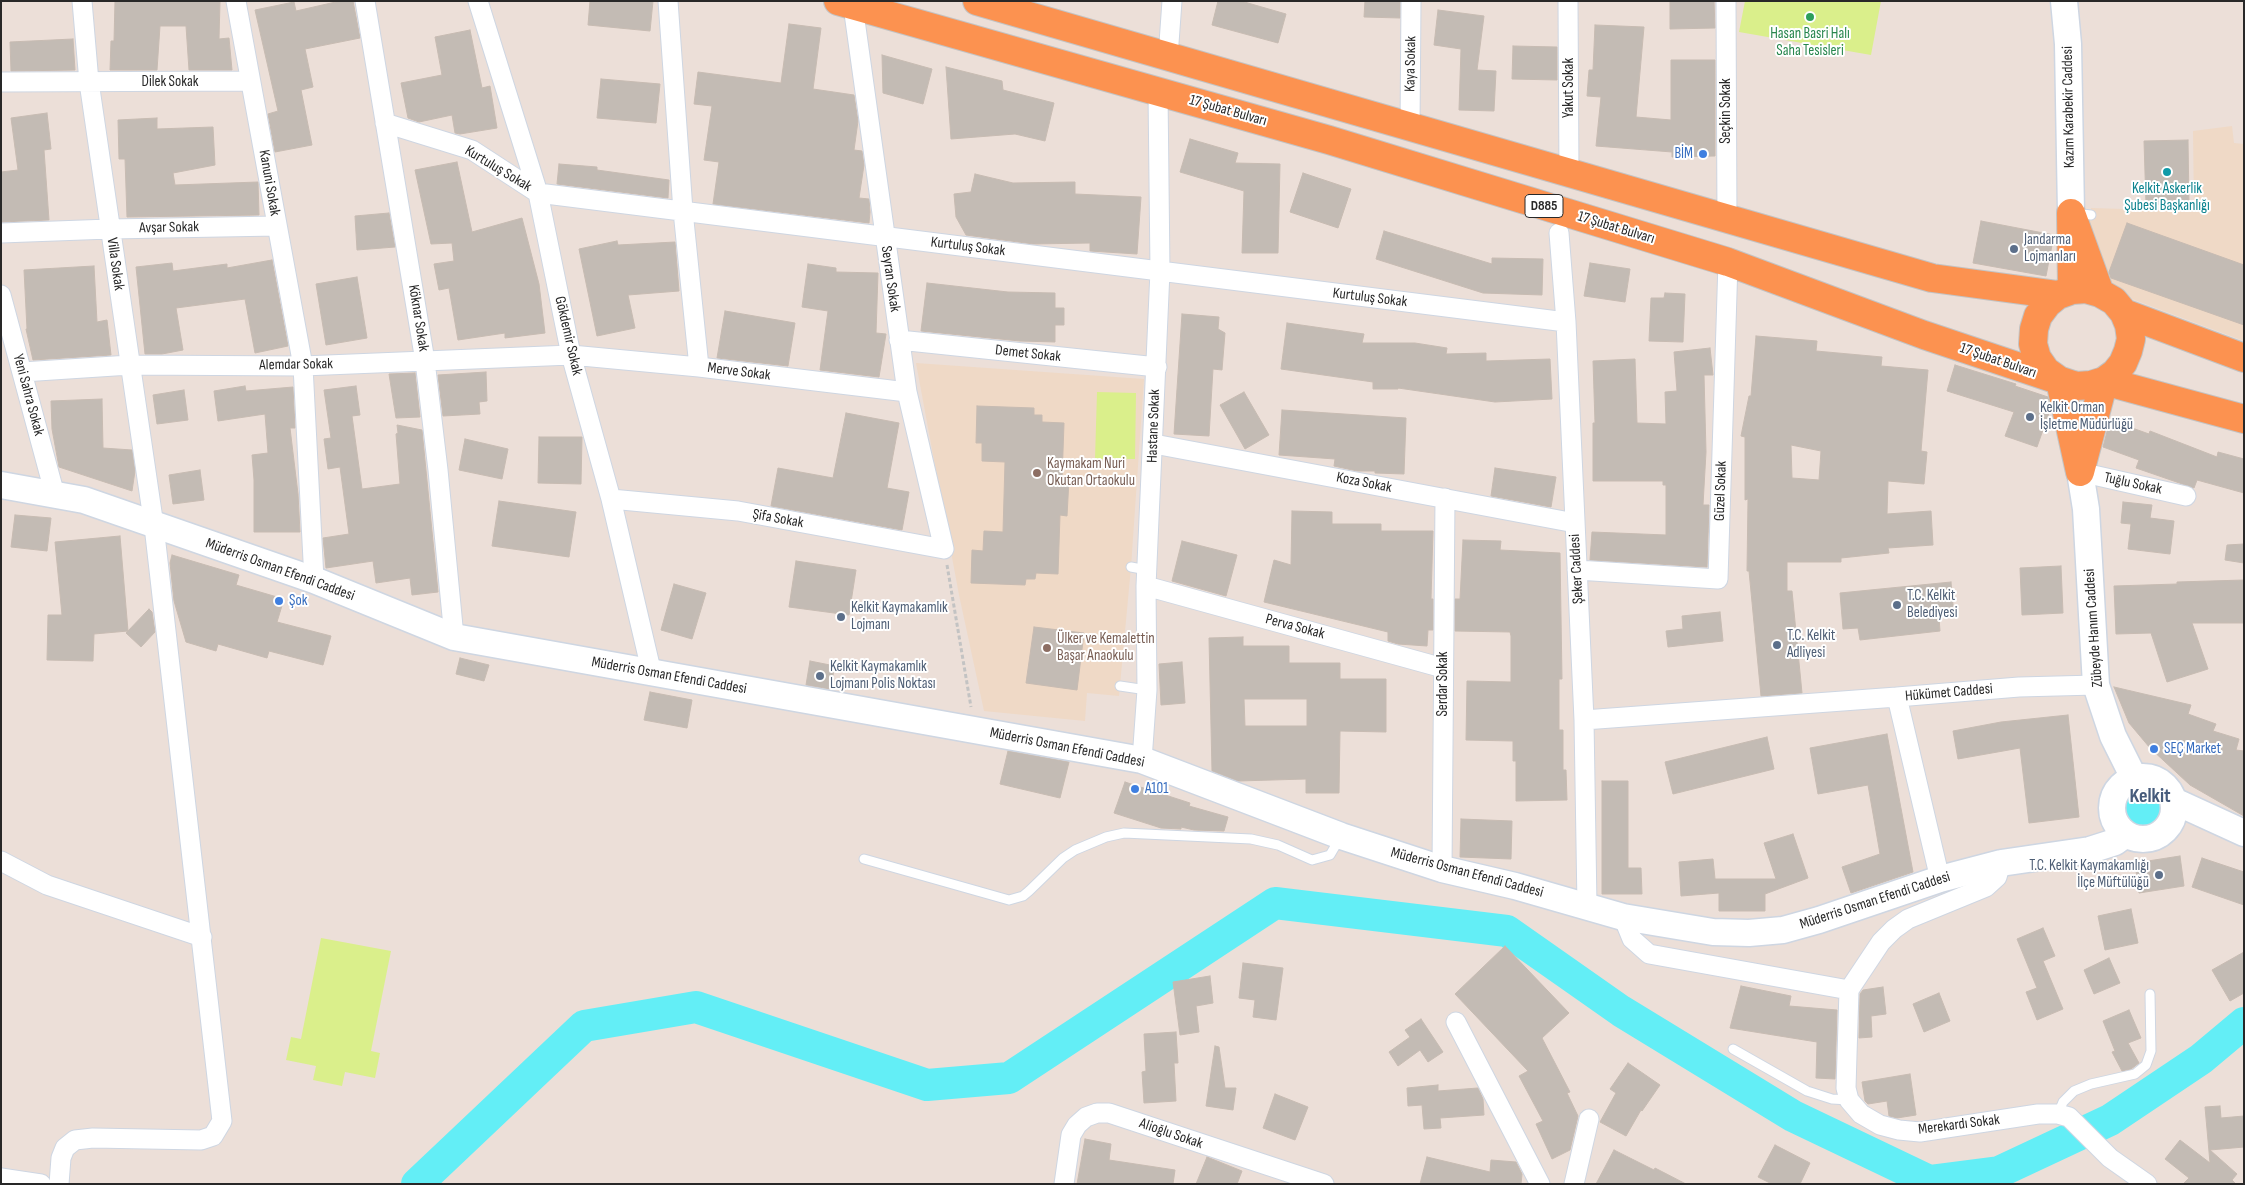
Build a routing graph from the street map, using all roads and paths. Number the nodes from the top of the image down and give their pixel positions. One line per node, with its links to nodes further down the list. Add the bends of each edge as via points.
1 (82, 1): 16 (street, Villa Sokak)
2 (236, 1): 14 (street, Kanuni Sokak)
3 (365, 1): 18 (street, Köknar Sokak)
4 (478, 1): 21 (street, Gökdemir Sokak)
5 (668, 1): 22 (street)
6 (977, 1): 13 (highway, D885)
7 (1172, 1): 13 (street)
8 (1411, 1): 19 (street, Kaya Sokak)
9 (1568, 1): 20 (street, Yakut Sokak)
10 (1726, 1): 24 (street, Seçkin Sokak)
11 (2064, 1): 23 (main road, Kazım Karabekir Caddesi)
12 (846, 3): 17 (highway, 17 Şubat Bulvarı / D885); 29 (street, Seyran Sokak)
13 (1168, 57): 19 (highway, D885)
14 (250, 81): 16 (street, Dilek Sokak); 25 (street, Kanuni Sokak)
15 (1, 82): 16 (street, Dilek Sokak)
16 (89, 82): 26 (street, Villa Sokak)
17 (1158, 92): 30 (highway, 17 Şubat Bulvarı / D885, via 1329,140); 31 (street, Hastane Sokak)
18 (385, 123): 21 (street, Kurtuluş Sokak, via 472,150); 40 (street, Köknar Sokak)
19 (1410, 128): 20 (highway, D885)
20 (1570, 174): 24 (highway, D885)
21 (538, 193): 22 (street, Kurtuluş Sokak); 38 (street, Gökdemir Sokak)
22 (683, 211): 29 (street, Kurtuluş Sokak); 43 (street)
23 (2081, 214): 32 (highway); 33 (highway)
24 (1727, 220): 32 (highway, D885, via 1932,278)
25 (277, 226): 26 (street, Avşar Sokak); 42 (street, Kanuni Sokak)
26 (110, 229): 27 (street, Avşar Sokak); 41 (street, Villa Sokak)
27 (1, 233)
28 (1559, 233): 36 (street, Şeker Caddesi)
29 (885, 236): 31 (street, Kurtuluş Sokak); 37 (street, Seyran Sokak)
30 (1728, 262): 46 (highway, 17 Şubat Bulvarı / D885, via 1924,335); 60 (street, Güzel Sokak, via 1718,579)
31 (1160, 272): 36 (street, Kurtuluş Sokak); 44 (street, Hastane Sokak)
32 (2065, 293): 33 (highway, D885, via 2086,289); 46 (highway, via 2047,304 2038,316 2033,344 2046,371)
33 (2100, 293): 35 (highway, D885, via 2114,301)
34 (1, 295): 45 (street, Yeni Sahra Sokak)
35 (2124, 313): 39 (highway, D885); 47 (highway, via 2131,339 2128,351 2115,374)
36 (1566, 322): 57 (street, Şeker Caddesi)
37 (899, 340): 44 (street, Demet Sokak); 48 (street, Seyran Sokak)
38 (571, 355): 40 (street, Alemdar Sokak); 43 (street, Merve Sokak); 56 (street, Gökdemir Sokak)
39 (2244, 358)
40 (425, 361): 42 (street, Alemdar Sokak); 63 (street, Köknar Sokak)
41 (130, 365): 42 (street, Alemdar Sokak); 45 (street, Alemdar Sokak); 58 (street, Villa Sokak)
42 (303, 366): 62 (street, Kanuni Sokak)
43 (699, 367): 48 (street, Merve Sokak)
44 (1157, 367): 50 (street, Hastane Sokak)
45 (22, 372): 53 (street, Yeni Sahra Sokak)
46 (2060, 381): 47 (highway, 17 Şubat Bulvarı / D885, via 2076,386 2091,386); 51 (highway, Zübeyde Hanım Caddesi)
47 (2104, 381): 49 (highway, 17 Şubat Bulvarı / D885); 51 (highway, Zübeyde Hanım Caddesi)
48 (907, 392): 59 (street, Seyran Sokak)
49 (2244, 419)
50 (1154, 444): 55 (street, Koza Sokak); 61 (street, Hastane Sokak)
51 (2080, 472): 54 (street, Tuğlu Sokak); 66 (main road, Zübeyde Hanım Caddesi, via 2086,509)
52 (1, 485): 53 (main road, Müderris Osman Efendi Caddesi)
53 (55, 495): 58 (main road, Müderris Osman Efendi Caddesi, via 84,500)
54 (2186, 496)
55 (1444, 498): 57 (street, Koza Sokak); 64 (street, Serdar Sokak)
56 (611, 499): 59 (street, Şifa Sokak, via 738,511); 65 (street, Gökdemir Sokak)
57 (1575, 522): 60 (street, Şeker Caddesi)
58 (154, 526): 62 (main road, Müderris Osman Efendi Caddesi); 86 (street, Villa Sokak)
59 (944, 549): 71 (path)
60 (1577, 570): 70 (street, Şeker Caddesi)
61 (1142, 575): 64 (street, Perva Sokak); 68 (street, Hastane Sokak)
62 (314, 580): 63 (main road, Müderris Osman Efendi Caddesi)
63 (454, 637): 65 (main road, Müderris Osman Efendi Caddesi)
64 (1443, 668): 82 (street, Serdar Sokak)
65 (652, 674): 71 (main road, Müderris Osman Efendi Caddesi)
66 (2096, 685): 69 (street, Hükümet Caddesi, via 2020,687); 73 (main road, Zübeyde Hanım Caddesi, via 2113,736)
67 (1120, 686): 68 (lane)
68 (1147, 690): 72 (street, Hastane Sokak)
69 (1897, 697): 70 (street); 83 (street, Hükümet Caddesi)
70 (1584, 720): 84 (street, Şeker Caddesi)
71 (974, 730): 72 (main road, Müderris Osman Efendi Caddesi)
72 (1142, 760): 77 (main road, Müderris Osman Efendi Caddesi)
73 (2134, 778): 74 (main road, via 2144,776 2163,783 2170,791); 76 (main road, via 2125,782 2113,798 2114,818)
74 (2173, 811): 75 (main road); 76 (main road, via 2161,833 2147,839); 78 (main road)
75 (2244, 833)
76 (2126, 834): 81 (main road, Müderris Osman Efendi Caddesi, via 2115,842 2090,850)
77 (1341, 836): 79 (lane, via 1330,855 1312,860 1278,845 1251,839 1124,833 1076,850 1063,858 1029,891 1009,900); 82 (main road, Müderris Osman Efendi Caddesi)
78 (2244, 842)
79 (864, 858)
80 (1, 861): 86 (street, via 47,885)
81 (2001, 863): 83 (main road, Müderris Osman Efendi Caddesi); 87 (street, via 1997,876 1986,887 1908,919 1894,930 1881,942)
82 (1442, 869): 84 (main road, Müderris Osman Efendi Caddesi)
83 (1940, 879): 85 (main road, Müderris Osman Efendi Caddesi, via 1783,930 1712,932)
84 (1587, 906): 85 (main road, Müderris Osman Efendi Caddesi)
85 (1623, 917): 87 (street, via 1632,939 1649,954)
86 (202, 937): 96 (street, Villa Sokak, via 222,1111 219,1128 212,1136 201,1140 74,1140 65,1148 61,1158)
87 (1849, 990): 91 (street, via 1846,1088)
88 (2150, 994): 92 (lane, via 2151,1051 2146,1064 2135,1074 2074,1091 2063,1102)
89 (1456, 1022): 99 (street)
90 (1733, 1049): 91 (lane, via 1807,1091)
91 (1849, 1100): 92 (street, Merekardı Sokak, via 1862,1114 1880,1125 1920,1132 2038,1114)
92 (2063, 1116): 101 (street, via 2110,1158)
93 (1589, 1119): 100 (street)
94 (1, 1178): 95 (street)
95 (41, 1184)
96 (59, 1184)
97 (1064, 1184): 98 (street, Alioğlu Sokak, via 1071,1135 1077,1125 1097,1113 1110,1113)
98 (1324, 1184)
99 (1540, 1184)
100 (1574, 1184)
101 (2147, 1184)

